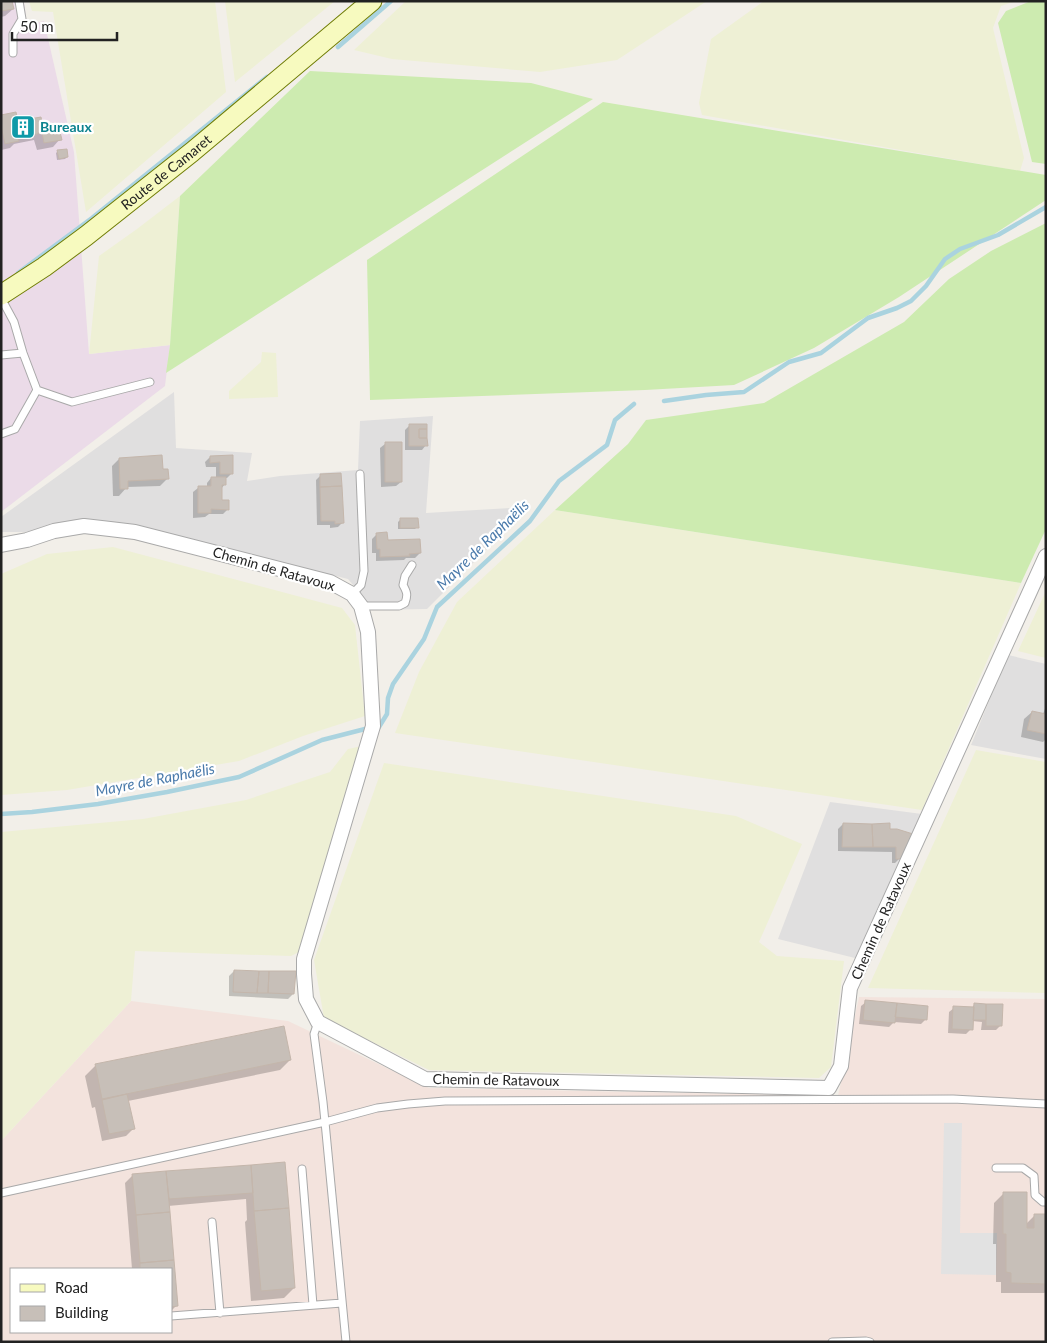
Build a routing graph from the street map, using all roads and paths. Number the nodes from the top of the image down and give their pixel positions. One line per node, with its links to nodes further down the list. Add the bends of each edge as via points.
1 (19, 1): 3 (lane, via 22,19 13,34)
2 (372, 1): 4 (main road, Route de Camaret, via 94,230)
3 (13, 53)
4 (1, 296): 5 (lane, via 14,322)
5 (23, 353): 6 (lane); 8 (lane)
6 (1, 355)
7 (150, 382): 8 (lane, via 72,402)
8 (37, 390): 9 (lane, via 15,428)
9 (1, 434)
10 (360, 474): 14 (lane, via 364,571 361,586)
11 (1, 545): 14 (street, Chemin de Ratavoux, via 84,526 134,532 330,582)
12 (1046, 556): 16 (street, Chemin de Ratavoux, via 850,988 841,1066 829,1088 425,1079)
13 (412, 565): 15 (lane, via 403,585 407,592 405,603 399,606)
14 (352, 594): 15 (street, Chemin de Ratavoux)
15 (361, 606): 16 (street, Chemin de Ratavoux, via 368,632 373,726 304,959 306,999)
16 (318, 1022): 18 (lane, via 314,1034)
17 (1046, 1104): 18 (lane, via 954,1099 445,1101 377,1108)
18 (325, 1122): 21 (lane); 24 (lane)
19 (996, 1168): 22 (lane, via 1023,1168 1034,1176 1035,1195)
20 (302, 1169): 25 (lane)
21 (1, 1193)
22 (1046, 1202)
23 (212, 1222): 26 (lane)
24 (342, 1303): 25 (lane); 28 (lane)
25 (313, 1305): 26 (lane)
26 (220, 1313): 27 (lane)
27 (172, 1316)
28 (346, 1342)
29 (832, 1342): 30 (lane)
30 (870, 1342)

